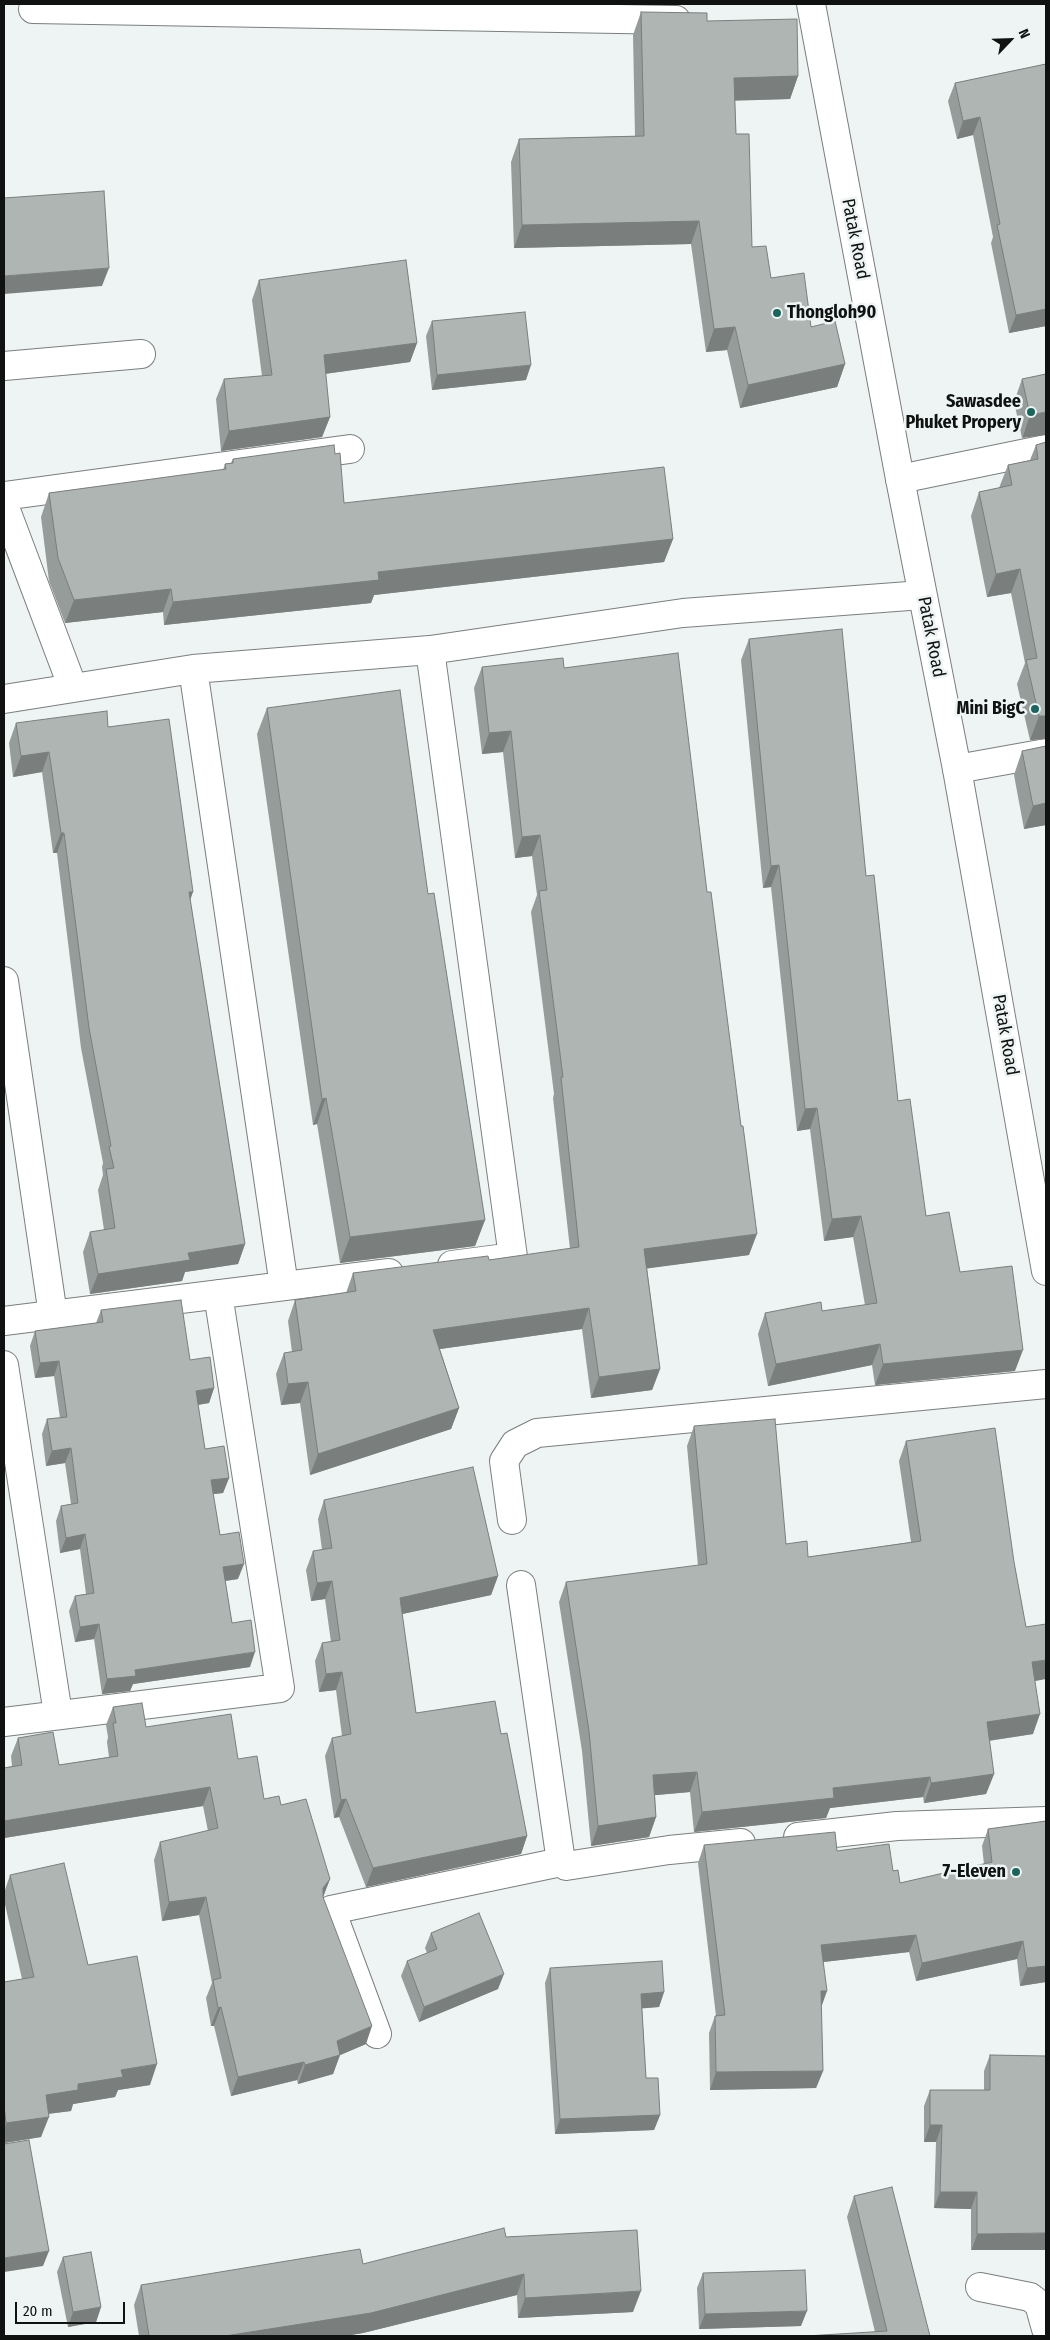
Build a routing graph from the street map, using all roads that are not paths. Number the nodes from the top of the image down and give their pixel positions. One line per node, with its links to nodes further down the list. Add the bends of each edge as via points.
1 (33, 9): 3 (street)
2 (813, 13): 4 (street); 9 (street, Patak Road)
3 (698, 21)
4 (788, 22)
5 (141, 354): 6 (street)
6 (4, 366)
7 (350, 449): 10 (street)
8 (1046, 450): 9 (street)
9 (900, 479): 12 (street, Patak Road)
10 (4, 496)
11 (4, 505): 15 (street)
12 (922, 595): 13 (street, via 683,613); 18 (street, Patak Road)
13 (430, 650): 14 (street); 21 (street, via 513,1257)
14 (193, 669): 15 (street); 21 (street)
15 (73, 688): 16 (street)
16 (4, 699)
17 (1046, 753): 18 (street)
18 (957, 769): 20 (street, Patak Road)
19 (4, 981): 23 (street)
20 (1045, 1258)
21 (284, 1286): 22 (street)
22 (218, 1294): 23 (street); 29 (street, via 280,1688)
23 (53, 1315): 24 (street)
24 (4, 1321)
25 (4, 1365): 29 (street)
26 (1046, 1384): 27 (street, via 537,1433 515,1444 504,1461)
27 (512, 1520)
28 (522, 1585): 32 (street)
29 (58, 1714): 30 (street)
30 (4, 1722)
31 (1046, 1821): 32 (street, via 896,1826 670,1850 566,1866)
32 (561, 1862): 33 (street, via 331,1910)
33 (377, 2034)
34 (980, 2287): 35 (street, via 1030,2297 1039,2304)
35 (1046, 2329)

